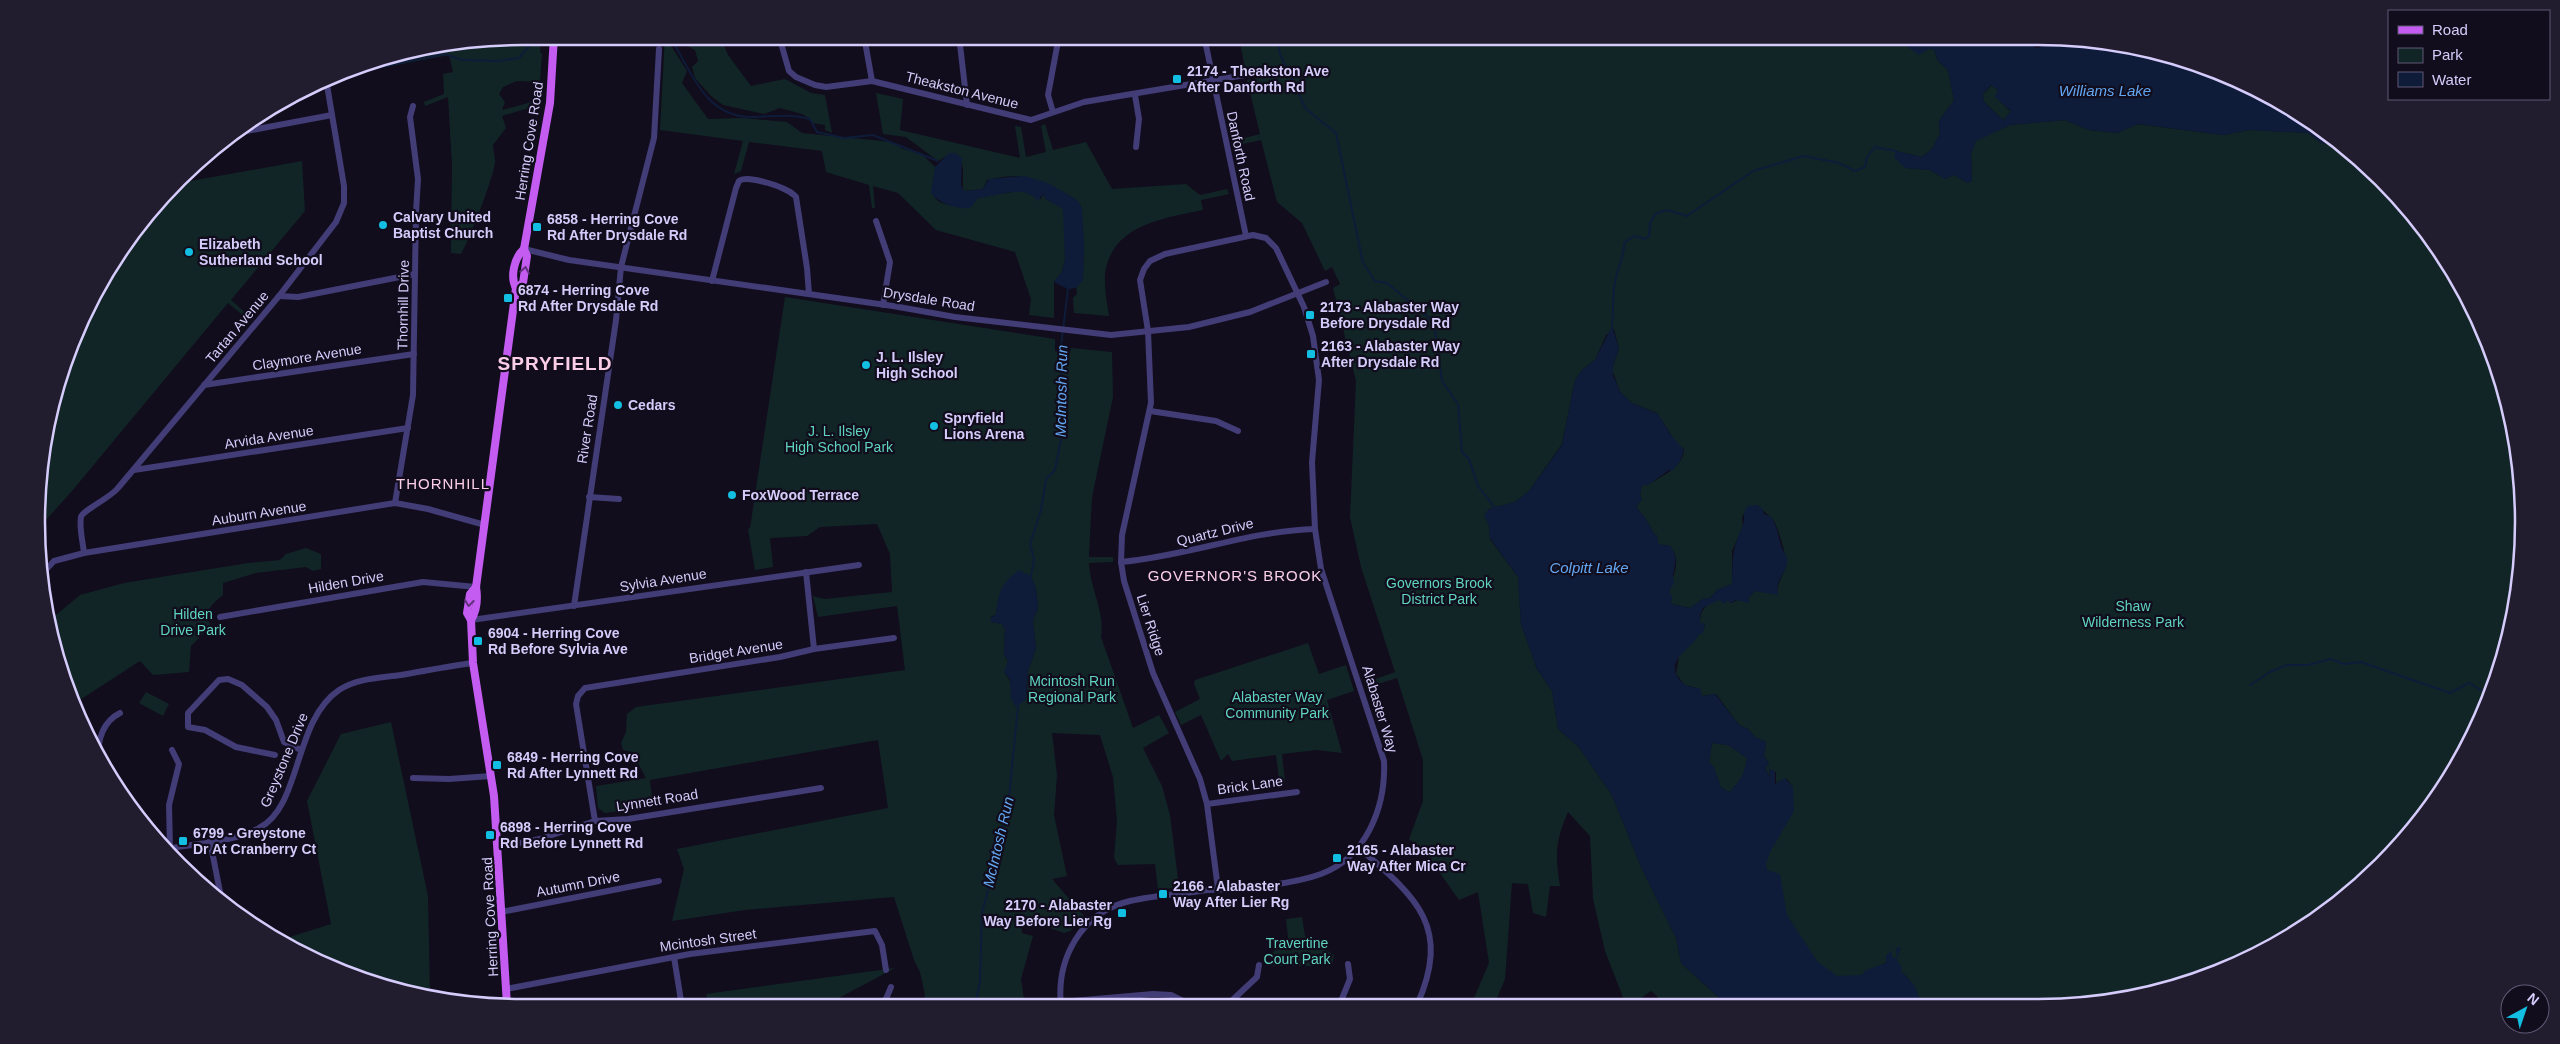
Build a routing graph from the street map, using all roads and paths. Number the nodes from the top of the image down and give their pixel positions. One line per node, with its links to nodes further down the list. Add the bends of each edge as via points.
1 (553, 45): 21 (main road, Herring Cove Road, via 550,103)
2 (781, 45): 10 (street, via 787,68 803,81 826,87)
3 (866, 45): 10 (street)
4 (961, 45): 13 (street)
5 (1058, 45): 15 (street, via 1048,95)
6 (1206, 45): 9 (street, Danforth Road)
7 (659, 49): 22 (street, River Road, via 653,145)
8 (1251, 74): 9 (street, Theakston Avenue)
9 (1214, 80): 12 (street, Theakston Avenue); 20 (street, Danforth Road)
10 (872, 81): 13 (street, Theakston Avenue)
11 (327, 86): 16 (street, Tartan Avenue)
12 (1135, 95): 15 (street, Theakston Avenue, via 1084,102); 18 (street, via 1139,120)
13 (967, 105): 15 (street, Theakston Avenue, via 1031,120)
14 (414, 106): 23 (street, Thornhill Drive, via 410,117 418,183)
15 (1053, 112)
16 (332, 116): 17 (street); 28 (street, Tartan Avenue, via 344,186 342,208 336,222)
17 (251, 129)
18 (1136, 147)
19 (876, 221): 29 (street, via 890,262)
20 (1246, 236): 27 (street, Alabaster Way, via 1262,237 1273,244); 30 (street, Lier Ridge, via 1165,254 1150,261 1140,280)
21 (524, 249): 22 (street, Drysdale Road); 40 (main road, Herring Cove Road, via 527,256 523,283 516,288)
22 (621, 267): 24 (street, Drysdale Road); 37 (street, River Road)
23 (415, 274): 28 (street, via 298,296); 31 (street, Thornhill Drive)
24 (712, 281): 26 (street, Drysdale Road); 26 (street, via 738,183 742,178 748,178 788,190 796,197)
25 (1326, 282): 27 (street, Drysdale Road)
26 (809, 294): 29 (street, Drysdale Road)
27 (1297, 294): 30 (street, Drysdale Road, via 1250,312 1189,327); 41 (street, Alabaster Way, via 1313,336 1319,380 1312,462)
28 (279, 296): 32 (street, Tartan Avenue)
29 (883, 305): 30 (street, Drysdale Road, via 1083,333 1111,335)
30 (1148, 330): 33 (street, Lier Ridge)
31 (414, 354): 32 (street, Claymore Avenue); 34 (street, Thornhill Drive, via 414,395)
32 (204, 385): 36 (street, Tartan Avenue)
33 (1150, 411): 35 (street, via 1216,421); 43 (street, Lier Ridge, via 1121,540)
34 (408, 428): 36 (street, Arvida Avenue); 39 (street, Thornhill Drive)
35 (1238, 431)
36 (134, 470): 42 (street, Tartan Avenue, via 108,498 82,514)
37 (590, 497): 38 (street); 48 (street, River Road)
38 (619, 500)
39 (395, 503): 40 (street, Auburn Avenue); 42 (street, Auburn Avenue)
40 (485, 525): 47 (main road, Herring Cove Road)
41 (1315, 528): 43 (street, Quartz Drive, via 1248,536 1170,556); 69 (street, Alabaster Way, via 1321,569 1384,761 1380,805)
42 (84, 553): 45 (street, Auburn Avenue, via 56,560)
43 (1121, 562): 63 (street, Lier Ridge, via 1153,673 1200,779)
44 (859, 565): 46 (street, Sylvia Avenue)
45 (48, 569)
46 (806, 572): 48 (street, Sylvia Avenue); 52 (street)
47 (476, 587): 49 (street, Hilden Drive, via 423,582); 50 (main road, Herring Cove Road, via 470,594 467,614)
48 (574, 606): 50 (street, Sylvia Avenue)
49 (220, 617)
50 (471, 620): 53 (main road, Herring Cove Road)
51 (894, 638): 52 (street, Bridget Avenue)
52 (814, 649): 64 (street, Bridget Avenue, via 780,658 591,685 583,689 576,704)
53 (472, 663): 57 (street, Greystone Drive, via 364,680 344,687 320,709); 59 (main road, Herring Cove Road)
54 (120, 713): 55 (street, via 104,728)
55 (99, 742)
56 (172, 750): 66 (street, via 180,764 169,805)
57 (301, 750): 58 (street, via 284,742 269,710 244,686 230,680 219,680 188,713 188,727 205,730 236,747); 65 (street, Greystone Drive, via 282,803 270,820 250,832)
58 (275, 756)
59 (491, 776): 60 (street); 68 (main road, Herring Cove Road)
60 (412, 778)
61 (822, 788): 64 (street, Lynnett Road)
62 (1297, 792): 63 (street, Brick Lane)
63 (1207, 804): 71 (street, Lier Ridge)
64 (594, 822): 68 (street, Lynnett Road, via 540,839)
65 (210, 841): 67 (street, Greystone Drive); 72 (street)
66 (170, 844)
67 (173, 847)
68 (499, 847): 73 (main road, Herring Cove Road)
69 (1359, 848): 71 (street, Alabaster Way, via 1321,874 1268,885); 88 (street, via 1418,905 1426,921 1431,944 1430,970)
70 (659, 882): 73 (street, Autumn Drive)
71 (1218, 890): 83 (street, Alabaster Way, via 1129,901 1093,918 1064,960)
72 (220, 891)
73 (501, 912): 79 (main road, Herring Cove Road)
74 (674, 957): 77 (street, Mcintosh Street, via 875,931 882,945); 79 (street, Mcintosh Street); 81 (street)
75 (1348, 964): 87 (street, via 1350,979)
76 (1259, 965): 86 (street, via 1257,977)
77 (886, 970)
78 (891, 987): 82 (street)
79 (506, 988): 80 (main road, Herring Cove Road)
80 (507, 999)
81 (681, 999)
82 (886, 999)
83 (1061, 999)
84 (1106, 999): 85 (street, via 1152,994)
85 (1179, 999)
86 (1233, 999)
87 (1341, 999)
88 (1419, 999)

